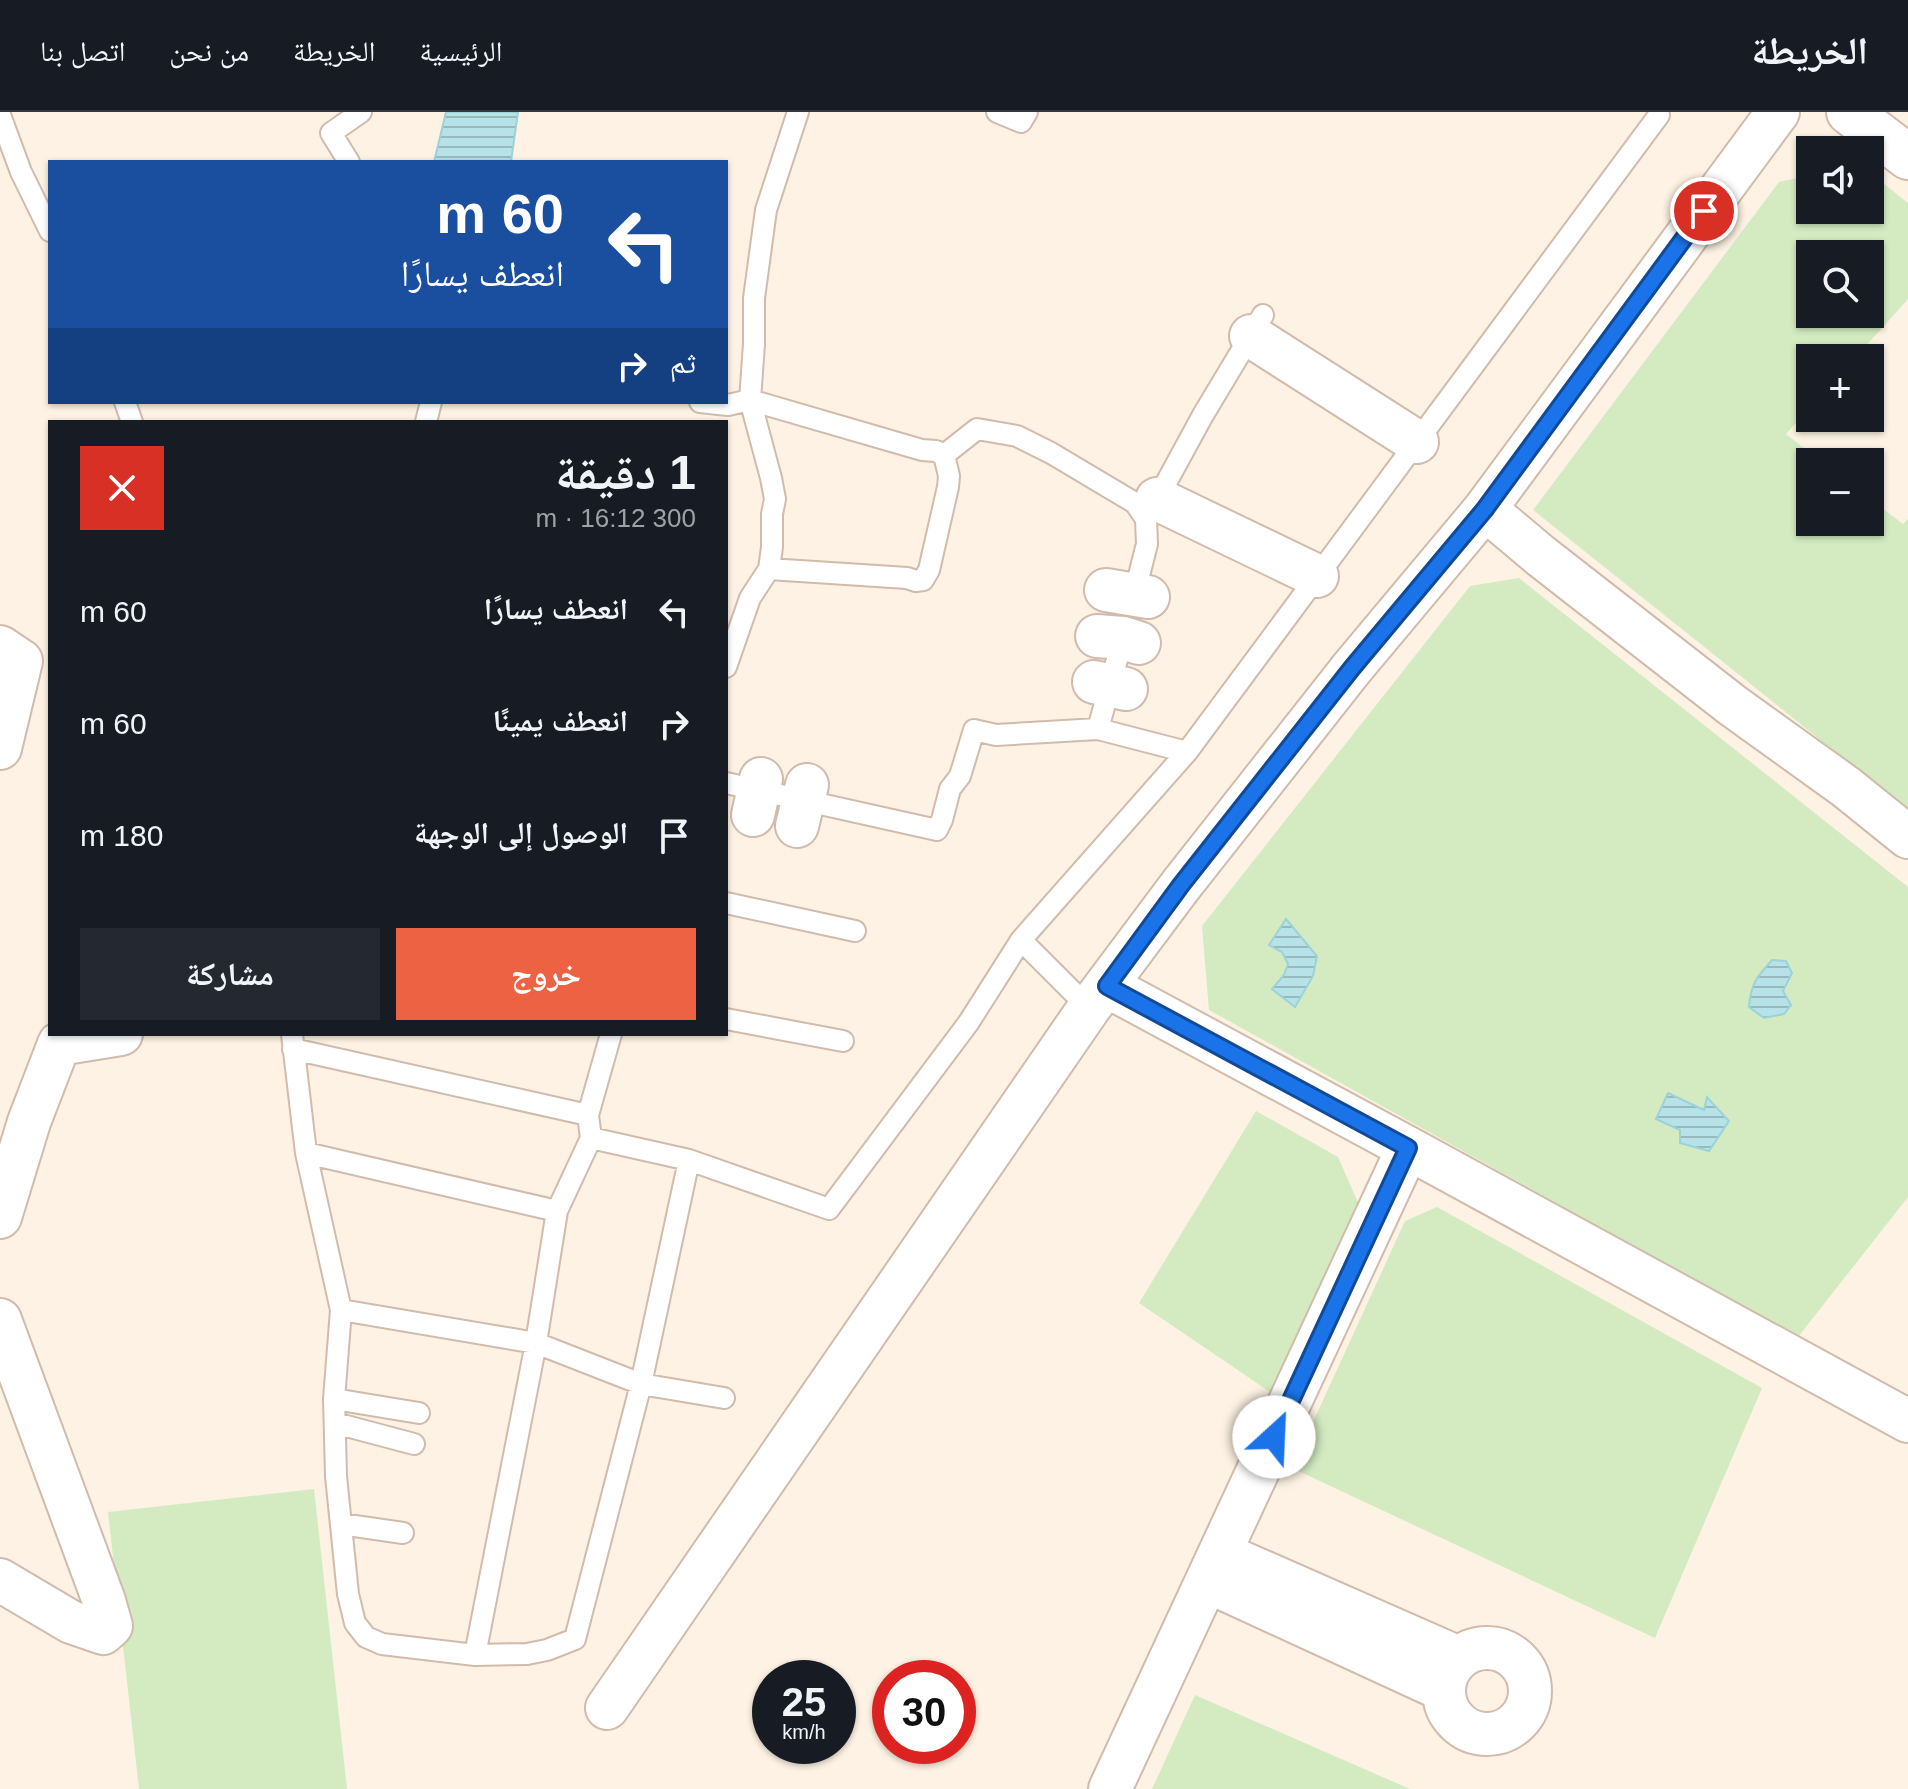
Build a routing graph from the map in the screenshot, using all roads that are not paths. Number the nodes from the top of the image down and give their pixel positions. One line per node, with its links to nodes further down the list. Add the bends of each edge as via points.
1 (361, 112): 10 (lane, via 331,133)
2 (798, 112): 13 (lane, via 766,210 754,298)
3 (997, 112): 4 (lane, via 1021,122)
4 (1027, 112)
5 (1778, 112): 18 (street)
6 (1849, 112): 9 (street)
7 (0, 115): 11 (lane)
8 (1659, 115): 15 (lane)
9 (1908, 157)
10 (348, 160)
11 (48, 227)
12 (1257, 326): 15 (street); 17 (lane)
13 (750, 400): 14 (lane); 16 (lane); 19 (lane, via 775,499)
14 (719, 404)
15 (1417, 442): 20 (lane)
16 (944, 455): 17 (lane, via 977,429 1017,436); 19 (lane, via 948,487 923,580)
17 (1152, 509): 20 (street); 23 (lane)
18 (1485, 509): 27 (street); 31 (street, via 1342,680)
19 (769, 569): 22 (lane, via 750,598)
20 (1317, 576): 25 (lane)
21 (0, 647): 24 (street, via 21,661)
22 (728, 661)
23 (1098, 729): 25 (lane); 26 (lane, via 996,735 974,730 937,830)
24 (0, 748)
25 (1187, 752): 30 (lane)
26 (749, 792)
27 (1908, 837)
28 (728, 903): 29 (lane)
29 (855, 931)
30 (1021, 940): 31 (lane); 41 (lane, via 969,1022 829,1209)
31 (1098, 997): 39 (street); 60 (street)
32 (728, 1019): 36 (lane)
33 (109, 1036): 43 (street, via 59,1044)
34 (610, 1036): 37 (lane)
35 (293, 1041): 37 (lane); 40 (lane)
36 (843, 1041)
37 (588, 1115): 38 (lane)
38 (591, 1138): 41 (lane); 42 (lane)
39 (1408, 1148): 51 (street); 56 (street)
40 (306, 1153): 42 (lane); 44 (lane)
41 (689, 1160): 47 (lane)
42 (557, 1211): 46 (lane)
43 (0, 1217)
44 (341, 1310): 46 (lane); 49 (lane)
45 (0, 1320): 57 (street, via 111,1626 103,1633 71,1622)
46 (536, 1343): 47 (lane); 58 (lane)
47 (641, 1384): 48 (lane); 58 (lane, via 575,1639 527,1654)
48 (724, 1398)
49 (334, 1399): 50 (lane); 52 (lane)
50 (419, 1413)
51 (1908, 1421)
52 (335, 1423): 53 (lane); 54 (lane)
53 (414, 1444)
54 (341, 1524): 55 (lane); 58 (lane, via 348,1594 355,1623 366,1637 382,1644)
55 (403, 1533)
56 (1213, 1567): 59 (street); 61 (street)
57 (0, 1580)
58 (475, 1655)
59 (1452, 1674)
60 (607, 1708)
61 (1110, 1789)

